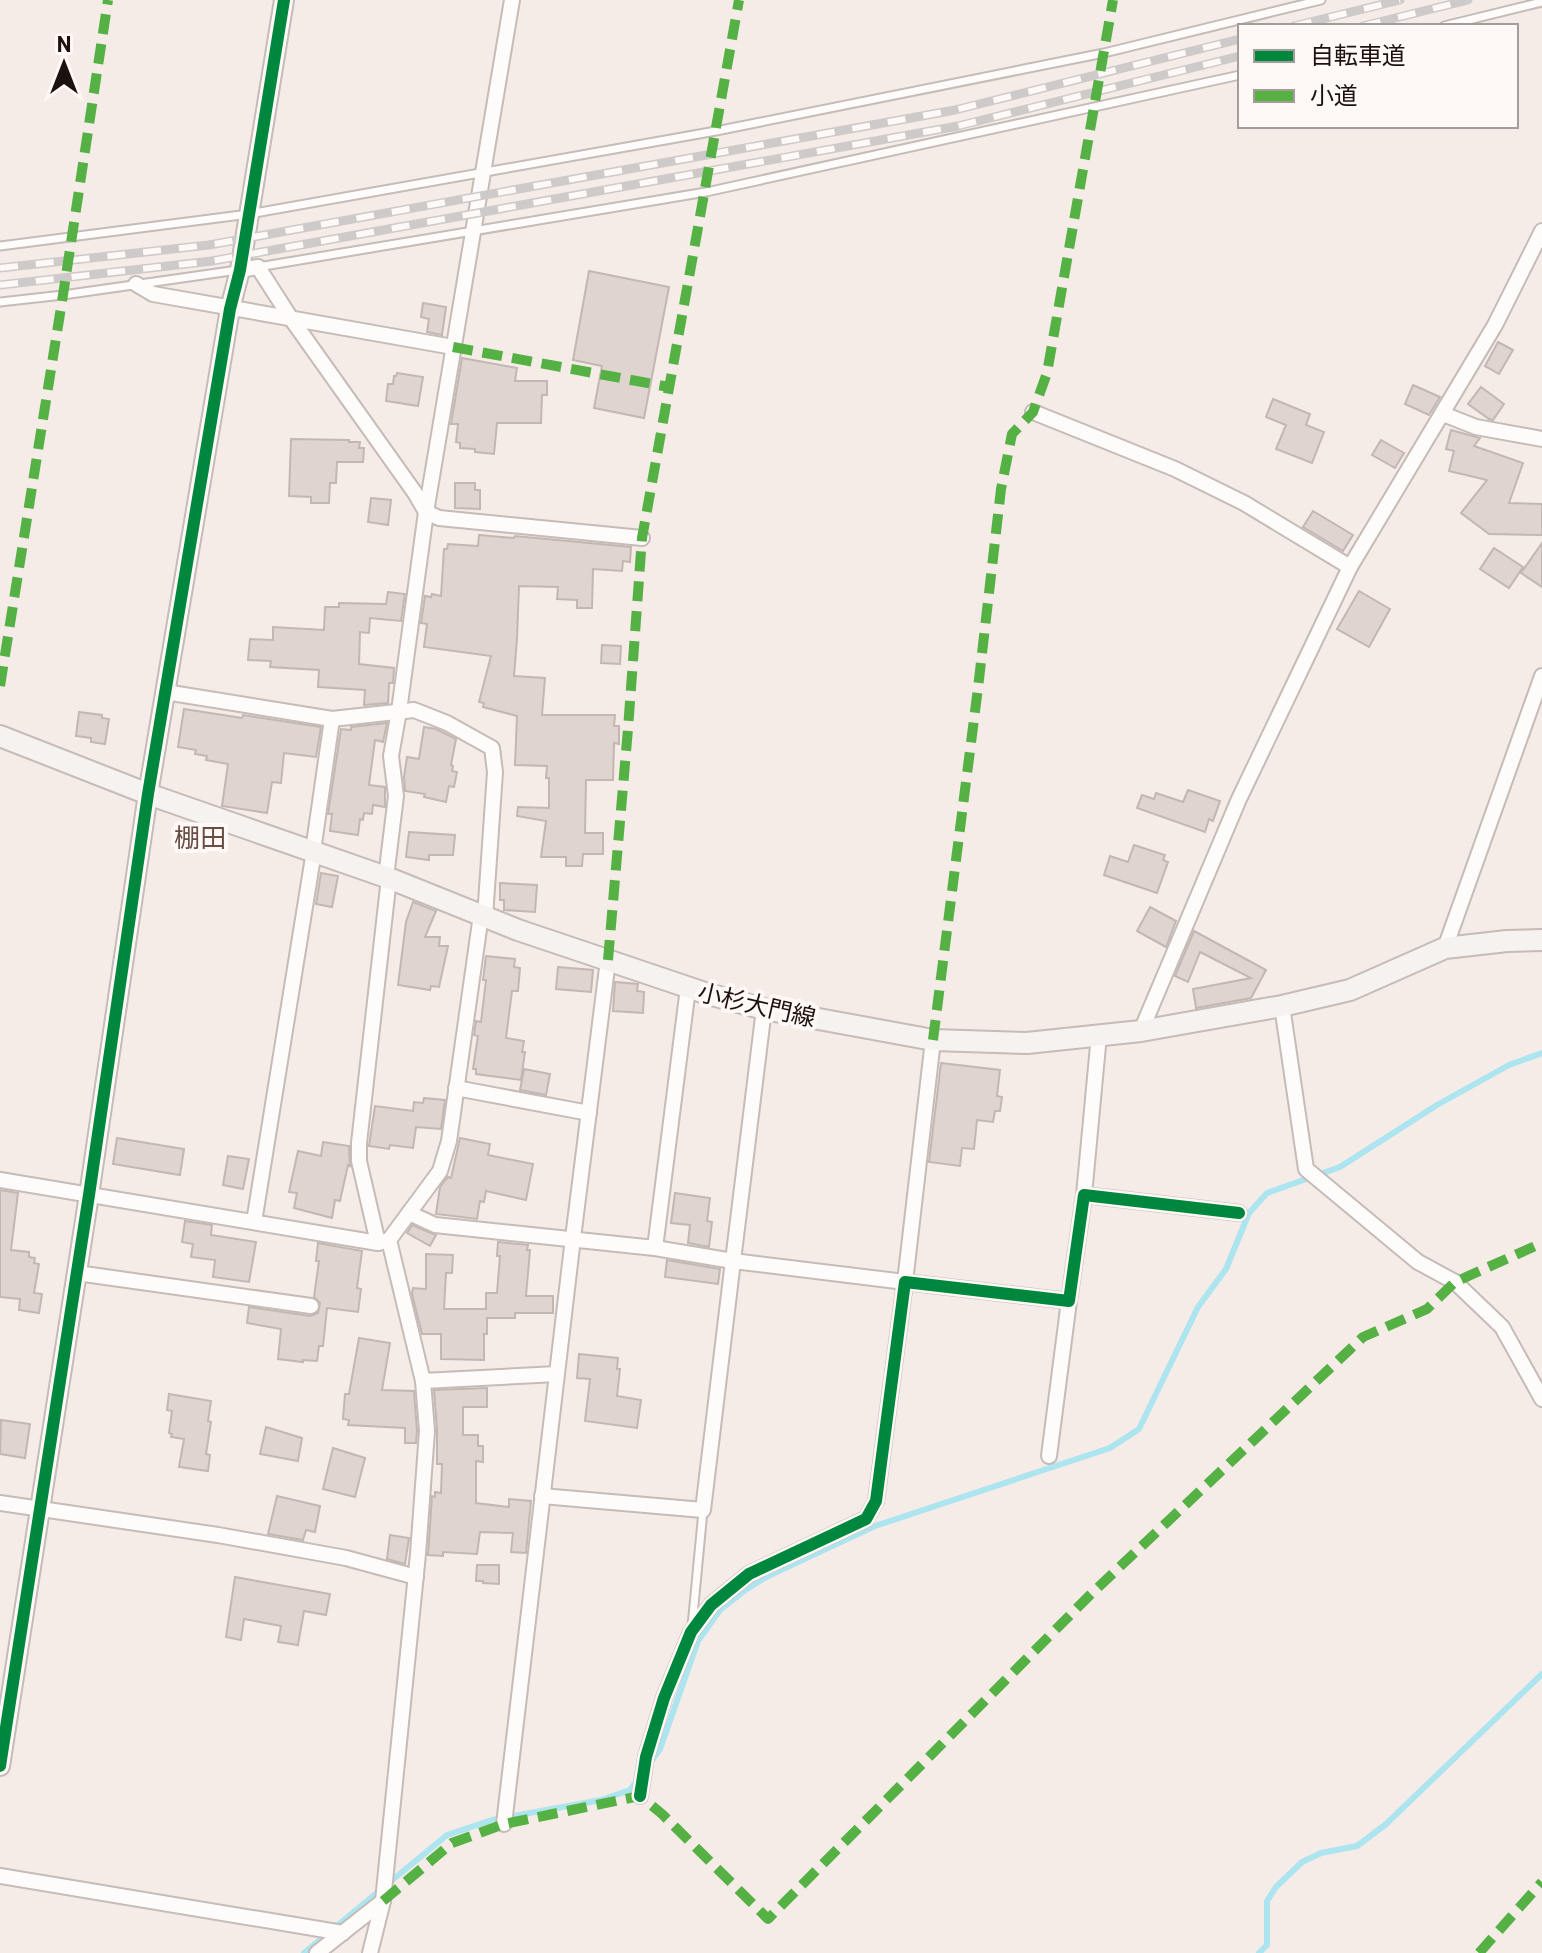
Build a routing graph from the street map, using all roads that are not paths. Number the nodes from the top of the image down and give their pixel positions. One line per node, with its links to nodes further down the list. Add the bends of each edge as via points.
1 (284, 0): 8 (street)
2 (512, 0): 7 (street)
3 (1321, 0): 7 (lane, via 1104,53)
4 (1542, 2): 5 (lane)
5 (1452, 24)
6 (1238, 75): 10 (lane, via 706,192)
7 (483, 173): 8 (lane); 10 (street)
8 (249, 214): 11 (lane); 12 (street)
9 (1542, 231): 19 (street)
10 (474, 232): 12 (lane); 17 (street)
11 (0, 246)
12 (249, 268): 13 (lane); 15 (street); 16 (street)
13 (136, 284): 14 (lane); 15 (street, via 153,294)
14 (0, 302)
15 (230, 309): 16 (street); 25 (street)
16 (290, 317): 17 (street); 21 (street)
17 (453, 347): 21 (street)
18 (1033, 412): 23 (street, via 1175,469 1244,503)
19 (1443, 414): 20 (street, via 1476,427); 23 (street)
20 (1542, 439)
21 (426, 512): 22 (street, via 439,518); 26 (street)
22 (642, 538)
23 (1350, 567): 39 (street, via 1239,799)
24 (1542, 676): 34 (street)
25 (165, 692): 27 (street); 29 (street)
26 (399, 711): 27 (street); 31 (street, via 391,756 396,796); 32 (street, via 414,710 447,723 492,748 495,772)
27 (332, 719): 30 (street)
28 (0, 736): 29 (main road, 小杉大門線)
29 (148, 794): 30 (main road, 小杉大門線); 45 (street)
30 (313, 851): 31 (main road, 小杉大門線); 49 (street)
31 (388, 877): 32 (main road, 小杉大門線); 51 (street, via 359,1143 359,1161)
32 (483, 916): 35 (main road, 小杉大門線); 42 (street)
33 (1542, 940): 34 (main road, 小杉大門線)
34 (1445, 948): 37 (main road, 小杉大門線, via 1350,990)
35 (608, 960): 36 (main road, 小杉大門線); 43 (street)
36 (688, 988): 38 (main road, 小杉大門線); 52 (street)
37 (1282, 1006): 39 (main road, 小杉大門線); 60 (street, via 1306,1169 1418,1262 1455,1282 1502,1327)
38 (764, 1009): 41 (main road, 小杉大門線); 53 (street)
39 (1141, 1031): 40 (main road, 小杉大門線)
40 (1099, 1035): 41 (main road, 小杉大門線, via 1027,1043); 46 (street)
41 (933, 1040): 55 (street)
42 (456, 1088): 43 (street); 47 (street, via 440,1171)
43 (589, 1113): 50 (street)
44 (0, 1180): 45 (street)
45 (89, 1195): 49 (street); 54 (street)
46 (1084, 1195): 48 (street); 56 (street)
47 (409, 1213): 50 (street, via 435,1225); 51 (street)
48 (1239, 1213)
49 (254, 1222): 51 (street)
50 (573, 1238): 52 (street); 58 (street)
51 (384, 1242): 59 (street)
52 (655, 1248): 53 (street)
53 (733, 1261): 55 (street); 65 (street)
54 (77, 1273): 57 (street); 64 (street)
55 (905, 1282): 56 (street); 67 (street, via 876,1501 866,1519 749,1574 711,1605)
56 (1069, 1301): 61 (street)
57 (311, 1306)
58 (557, 1374): 59 (street); 62 (street)
59 (423, 1381): 66 (street, via 427,1431)
60 (1542, 1399)
61 (1049, 1456)
62 (542, 1496): 65 (street); 70 (street)
63 (0, 1503): 64 (street)
64 (40, 1510): 66 (street, via 218,1535 346,1558); 68 (street)
65 (703, 1510): 67 (lane)
66 (416, 1577): 72 (street)
67 (691, 1632): 69 (street, via 654,1730)
68 (0, 1766)
69 (640, 1796)
70 (504, 1824)
71 (0, 1876): 73 (street)
72 (383, 1901): 73 (street); 75 (street)
73 (343, 1933): 74 (street)
74 (317, 1953)
75 (370, 1953)

